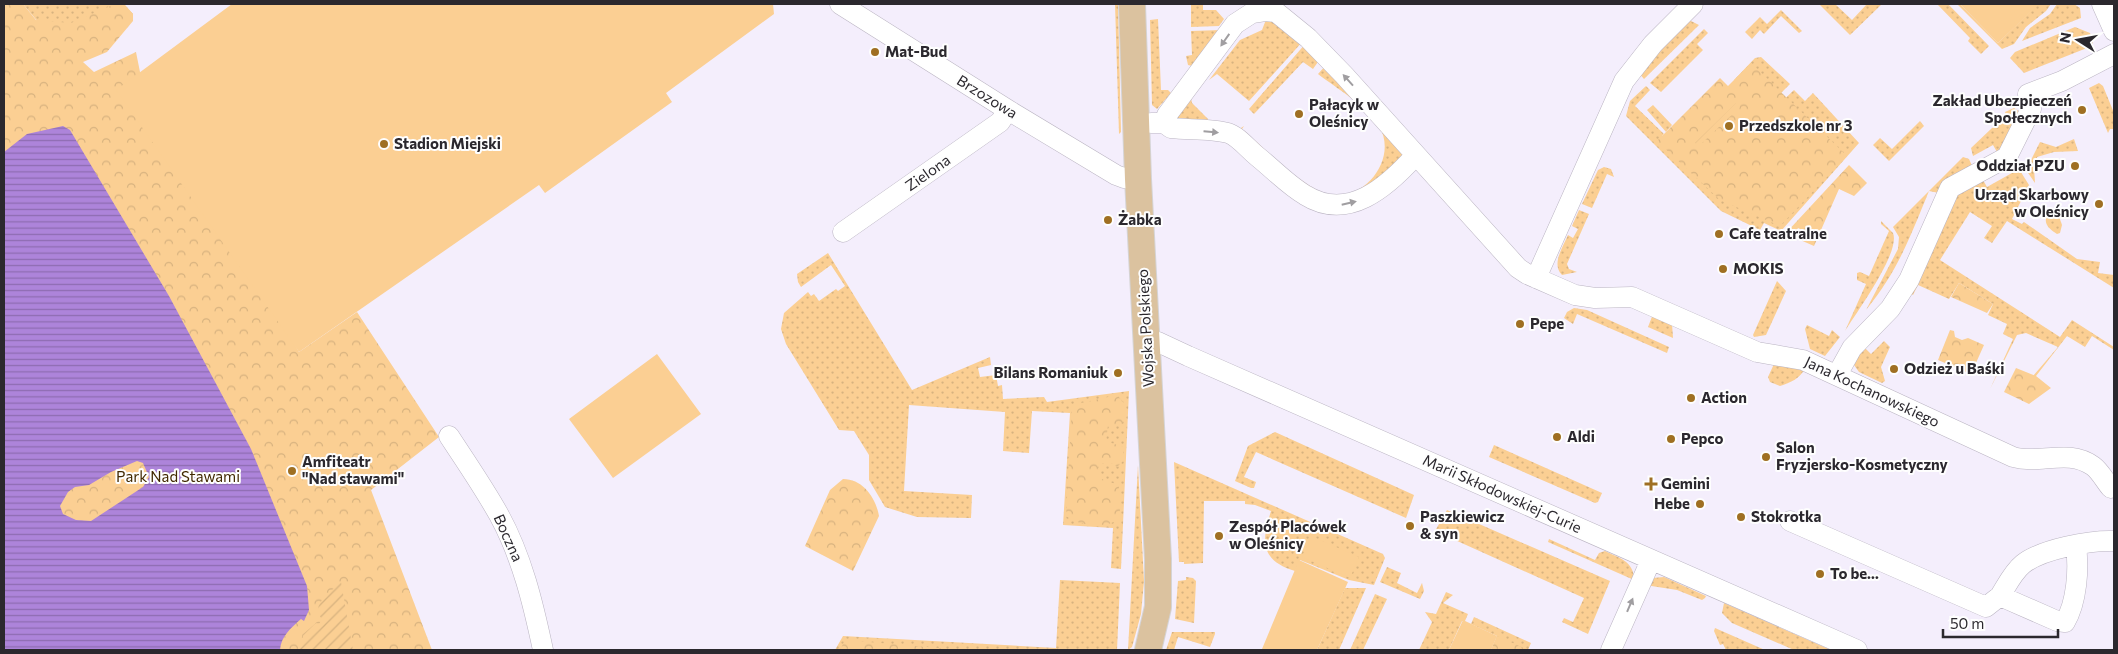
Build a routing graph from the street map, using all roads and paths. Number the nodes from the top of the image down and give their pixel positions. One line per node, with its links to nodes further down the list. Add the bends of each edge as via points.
1 (840, 4): 7 (street, Brzozowa)
2 (1132, 4): 8 (main road, Wojska Polskiego)
3 (1693, 4): 15 (street, via 1653,44 1624,81)
4 (2102, 4): 5 (street)
5 (2114, 31)
6 (2114, 54): 17 (street, via 2062,81 2028,94 2031,109 2012,150 2007,157 1950,188 1909,280 1890,309 1852,348)
7 (1008, 110): 12 (street, Brzozowa, via 1116,175); 14 (street, Zielona, via 1000,122)
8 (1136, 123): 9 (street); 12 (main road, Wojska Polskiego)
9 (1164, 123): 10 (street, Jana Kochanowskiego, one-way to 9, via 1327,57 1276,12 1245,16 1236,24); 11 (street, one-way to 11, via 1171,128 1229,133 1304,194 1319,202 1352,204)
10 (1415, 156): 11 (street); 13 (street, Jana Kochanowskiego)
11 (1397, 176): 13 (street, Jana Kochanowskiego, via 1426,181)
12 (1138, 179): 16 (main road, Wojska Polskiego)
13 (1445, 189): 15 (street, Jana Kochanowskiego, via 1518,268)
14 (843, 232)
15 (1536, 278): 17 (street, Jana Kochanowskiego, via 1585,297 1632,297 1757,352 1804,360)
16 (1147, 342): 23 (street, Marii Skłodowskiej-Curie, via 1158,342); 26 (main road, Wojska Polskiego, via 1159,589)
17 (1838, 375): 19 (street, Jana Kochanowskiego, via 2013,457 2030,461 2074,458)
18 (449, 436): 25 (street, Boczna, via 499,514 516,550)
19 (2110, 478)
20 (1790, 521): 24 (street, via 1986,607)
21 (2114, 541): 22 (street)
22 (2076, 546): 24 (street, via 2024,564); 24 (street, via 2078,562 2070,613 2065,622)
23 (1651, 560): 27 (street, one-way to 23); 28 (street, Marii Skłodowskiej-Curie)
24 (2000, 596)
25 (543, 650)
26 (1148, 650)
27 (1611, 650)
28 (1857, 650)

